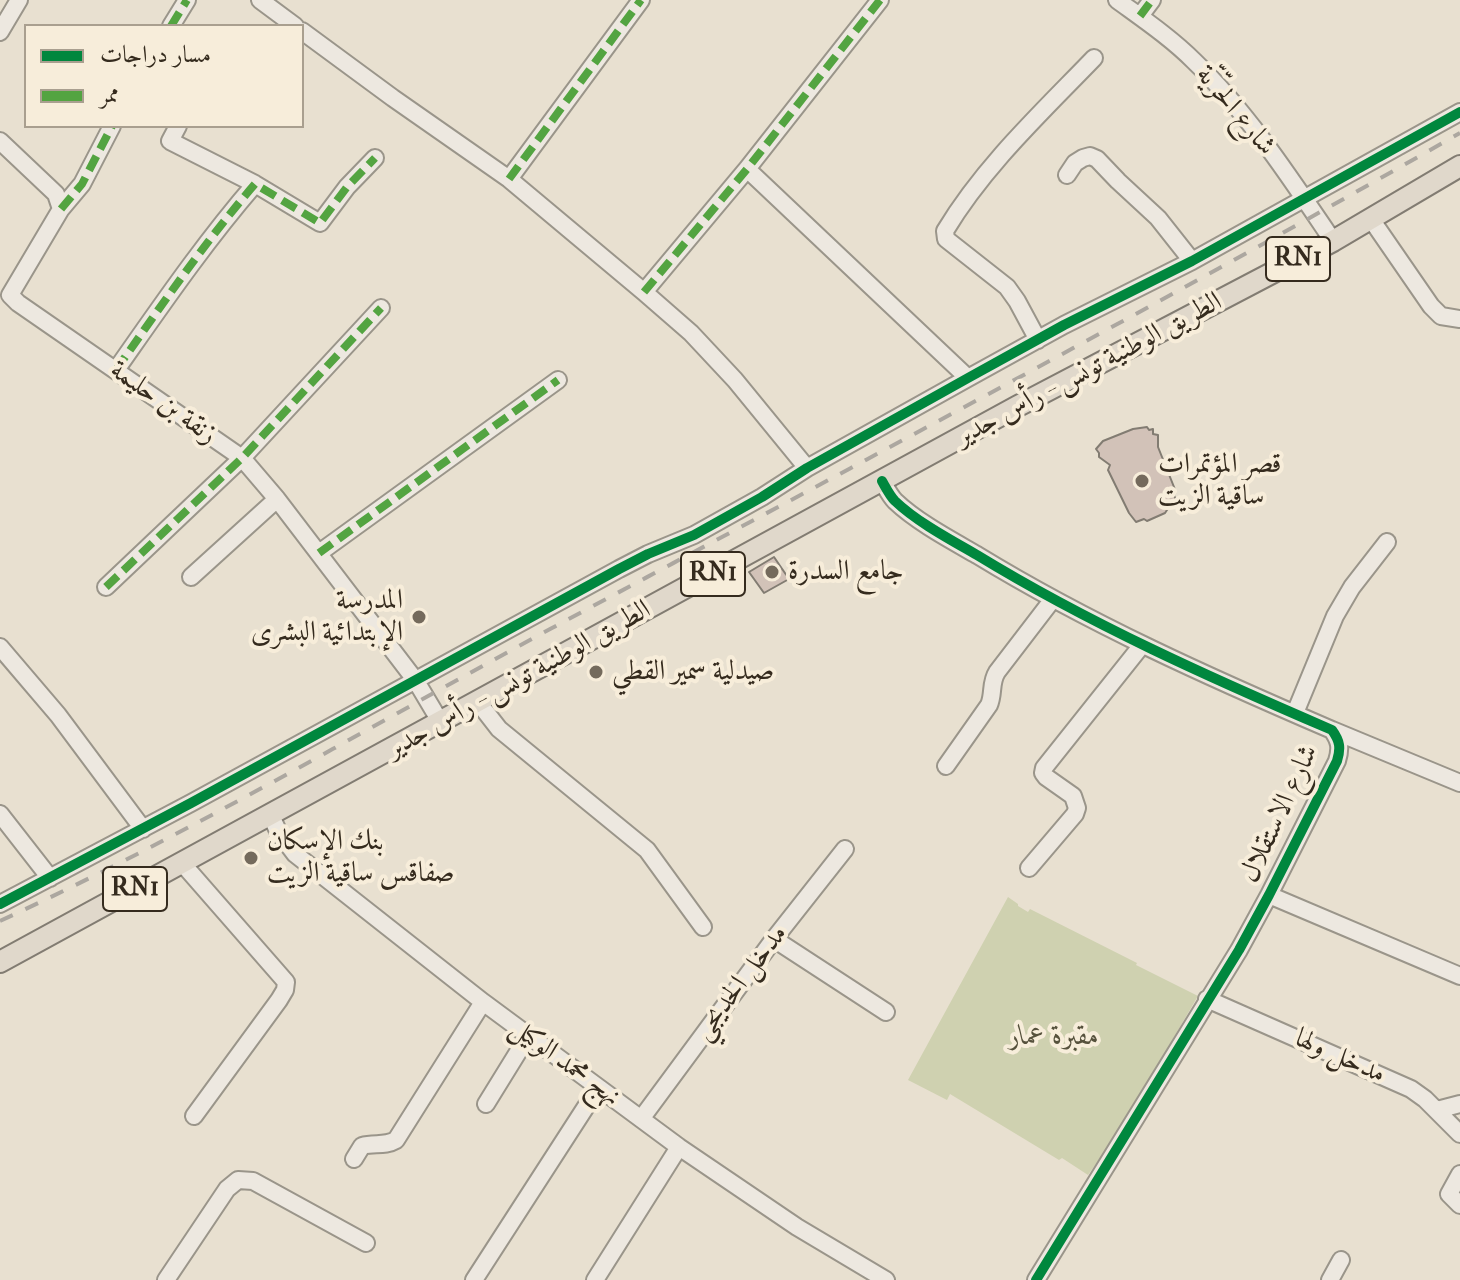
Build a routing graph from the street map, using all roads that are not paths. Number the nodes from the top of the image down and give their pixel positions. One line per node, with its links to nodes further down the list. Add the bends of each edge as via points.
1 (19, 0): 11 (street)
2 (187, 0): 9 (street)
3 (260, 0): 10 (street)
4 (641, 0): 22 (street)
5 (880, 0): 20 (street)
6 (1117, 0): 8 (street, شارع الحرّيّة)
7 (1152, 0): 8 (street)
8 (1140, 16): 24 (street, شارع الحرّيّة, via 1214,82)
9 (172, 24)
10 (292, 24)
11 (0, 32)
12 (304, 32): 22 (street)
13 (1094, 58): 33 (street, via 1010,145 945,231 946,239 1007,287)
14 (1460, 112): 24 (street)
15 (111, 128): 25 (street, زنقة بن حليمة, via 82,184)
16 (177, 128): 23 (street, via 170,141)
17 (0, 141): 25 (street, via 56,194)
18 (375, 158): 23 (street, via 320,223)
19 (1460, 166): 26 (main road, الطريق الوطنية تونس - رأس جدير / RN1)
20 (747, 169): 29 (street); 35 (street)
21 (1067, 175): 28 (street, via 1083,158 1097,159 1158,218)
22 (509, 179): 29 (street)
23 (255, 184): 34 (street, via 185,270)
24 (1304, 198): 27 (street, شارع الحرّيّة); 28 (street)
25 (61, 209): 30 (street, زنقة بن حليمة)
26 (1371, 219): 27 (main road, الطريق الوطنية تونس - رأس جدير / RN1); 32 (street, via 1431,306 1441,316)
27 (1333, 241): 39 (main road, الطريق الوطنية تونس - رأس جدير / RN1)
28 (1192, 261): 33 (street)
29 (644, 292): 38 (street, via 735,380)
30 (5, 301): 34 (street, زنقة بن حليمة, via 18,303)
31 (381, 308): 37 (street)
32 (1460, 319)
33 (1038, 340): 35 (street)
34 (116, 370): 37 (street, زنقة بن حليمة)
35 (968, 378): 38 (street)
36 (558, 380): 42 (street)
37 (242, 458): 40 (street, زنقة بن حليمة); 44 (street)
38 (807, 468): 48 (street, via 706,528 619,569)
39 (882, 481): 45 (street, شارع الاستقلال, via 894,500 935,530); 49 (main road, الطريق الوطنية تونس - رأس جدير / RN1)
40 (277, 499): 42 (street, زنقة بن حليمة); 43 (street)
41 (1387, 542): 50 (street, via 1335,616)
42 (319, 553): 48 (street, زنقة بن حليمة)
43 (191, 577)
44 (106, 587)
45 (1053, 599): 46 (street, شارع الاستقلال); 53 (street, via 997,672 989,705)
46 (1142, 645): 50 (street, شارع الاستقلال); 60 (street, via 1044,768 1046,777 1073,796 1077,808)
47 (0, 647): 57 (street)
48 (416, 681): 51 (street, زنقة بن حليمة); 57 (street)
49 (478, 702): 51 (main road, الطريق الوطنية تونس - رأس جدير / RN1); 64 (street, via 499,729 647,850)
50 (1295, 713): 52 (street, شارع الاستقلال)
51 (441, 723): 56 (main road, الطريق الوطنية تونس - رأس جدير / RN1)
52 (1332, 730): 54 (street); 62 (street, شارع الاستقلال, via 1341,748 1337,761)
53 (946, 766)
54 (1460, 783)
55 (0, 814): 61 (street)
56 (271, 816): 59 (main road, الطريق الوطنية تونس - رأس جدير / RN1); 69 (street, نهج محمد الوكيل, via 295,854)
57 (143, 829): 61 (street)
58 (845, 849): 65 (street, مدخل الحديجي)
59 (182, 863): 66 (main road, الطريق الوطنية تونس - رأس جدير / RN1); 76 (street, via 286,982 279,1000)
60 (1029, 868)
61 (50, 878): 63 (street)
62 (1269, 895): 67 (street); 68 (street, شارع الاستقلال)
63 (0, 904)
64 (703, 927)
65 (774, 939): 70 (street); 77 (street, مدخل الحديجي)
66 (0, 962)
67 (1460, 976)
68 (1207, 999): 75 (street, مدخل ولها, via 1411,1089); 89 (street, شارع الاستقلال)
69 (483, 1002): 71 (street, نهج محمد الوكيل); 80 (street, via 396,1140 362,1146)
70 (886, 1012)
71 (528, 1036): 72 (street, نهج محمد الوكيل); 73 (street)
72 (598, 1088): 77 (street, نهج محمد الوكيل); 86 (street)
73 (486, 1104)
74 (1460, 1104): 75 (street)
75 (1437, 1110): 78 (street, مدخل ولها)
76 (194, 1116)
77 (641, 1119): 79 (street, نهج محمد الوكيل)
78 (1460, 1134)
79 (679, 1147): 87 (street); 88 (street, نهج محمد الوكيل)
80 (354, 1159)
81 (1460, 1174): 82 (street, via 1449,1194)
82 (1460, 1205)
83 (366, 1243): 85 (street, via 253,1181 238,1180)
84 (1341, 1260): 90 (street)
85 (166, 1280)
86 (474, 1280)
87 (595, 1280)
88 (886, 1280)
89 (1036, 1280)
90 (1330, 1280)

